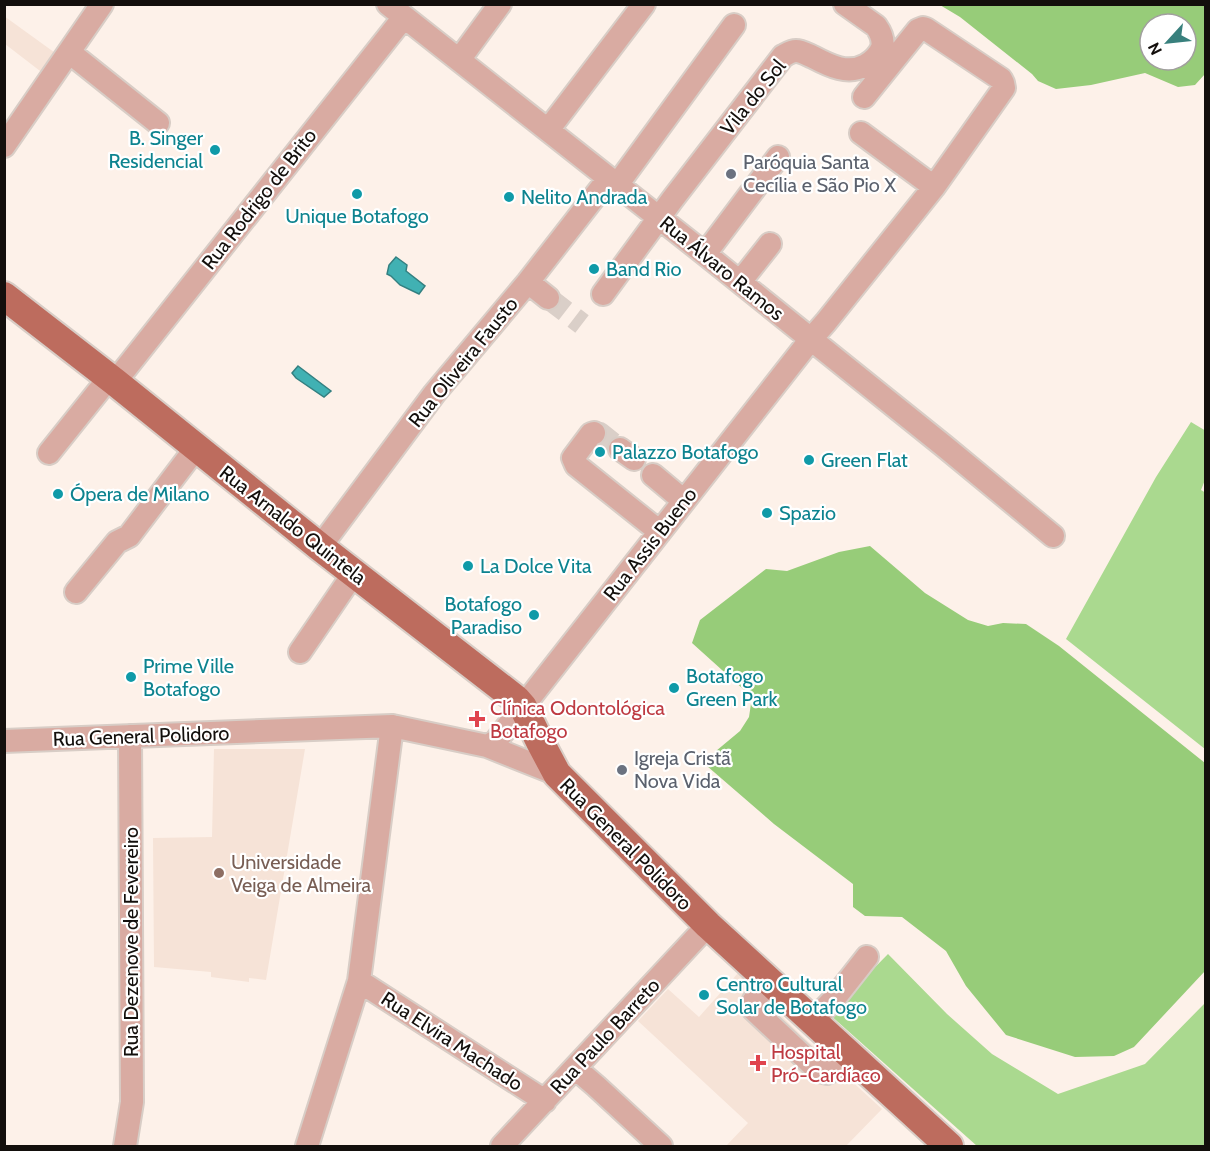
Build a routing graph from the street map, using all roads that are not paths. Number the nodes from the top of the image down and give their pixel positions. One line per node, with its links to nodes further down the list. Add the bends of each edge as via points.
1 (102, 4): 7 (street)
2 (500, 4): 8 (street)
3 (644, 4): 11 (street)
4 (845, 4): 18 (street, Vila do Sol, via 880,31 883,43 876,57 862,67 845,69 805,53 794,51 783,56)
5 (396, 11): 8 (street, Rua Álvaro Ramos); 27 (street, Rua Rodrigo de Brito)
6 (734, 25): 15 (street, Rua Oliveira Fausto)
7 (69, 52): 10 (street); 13 (street)
8 (459, 60): 11 (street, Rua Álvaro Ramos)
9 (864, 97): 16 (street, Rua Assis Bueno, via 923,28 1001,79 1004,88)
10 (158, 123)
11 (548, 129): 15 (street, Rua Álvaro Ramos)
12 (861, 133): 16 (street)
13 (4, 146)
14 (778, 157): 20 (street)
15 (613, 181): 18 (street, Rua Álvaro Ramos); 21 (street, Rua Oliveira Fausto)
16 (934, 187): 26 (street, Rua Assis Bueno)
17 (688, 203): 18 (street)
18 (664, 222): 20 (street, Rua Álvaro Ramos); 23 (street)
19 (770, 244): 22 (street)
20 (705, 254): 22 (street, Rua Álvaro Ramos)
21 (528, 282): 25 (street); 35 (street, Rua Oliveira Fausto, via 434,394)
22 (740, 282): 26 (street, Rua Álvaro Ramos)
23 (603, 294)
24 (4, 296): 27 (main road, Rua Arnaldo Quintela)
25 (548, 298)
26 (811, 339): 32 (street, Rua Assis Bueno); 34 (street, Rua Álvaro Ramos)
27 (112, 380): 29 (main road, Rua Arnaldo Quintela); 30 (street, Rua Rodrigo de Brito)
28 (594, 433): 33 (street, via 573,458 576,465)
29 (196, 448): 35 (main road, Rua Arnaldo Quintela); 37 (street, via 129,536 117,542)
30 (49, 453)
31 (653, 475): 32 (street)
32 (684, 501): 33 (street, Rua Assis Bueno)
33 (660, 532): 39 (street, Rua Assis Bueno)
34 (1053, 536)
35 (320, 547): 36 (main road, Rua Arnaldo Quintela)
36 (354, 573): 38 (street); 39 (main road, Rua Arnaldo Quintela)
37 (76, 592)
38 (300, 652)
39 (523, 707): 43 (street, Rua Assis Bueno, via 496,741); 44 (main road, Rua Arnaldo Quintela)
40 (392, 726): 41 (street, Rua General Polidoro); 43 (street, Rua General Polidoro); 47 (street)
41 (130, 736): 42 (street, Rua General Polidoro); 54 (street, Rua Dezenove de Fevereiro, via 132,1102)
42 (4, 741)
43 (487, 746): 44 (street, Rua General Polidoro)
44 (557, 774): 45 (main road, Rua General Polidoro)
45 (708, 925): 48 (main road, Rua General Polidoro); 52 (street, Rua Paulo Barreto)
46 (867, 957): 49 (street, via 834,999)
47 (358, 981): 53 (street, Rua Elvira Machado); 55 (street)
48 (769, 981): 49 (main road, Rua General Polidoro); 50 (street, via 752,1006)
49 (810, 1018): 50 (street); 51 (main road, Rua General Polidoro)
50 (785, 1039): 51 (street, via 823,1073)
51 (855, 1060): 58 (main road, Rua General Polidoro)
52 (575, 1068): 53 (street, Rua Paulo Barreto); 57 (street)
53 (545, 1101): 56 (street, Rua Paulo Barreto)
54 (125, 1146)
55 (307, 1146)
56 (502, 1146)
57 (659, 1146)
58 (949, 1146)

